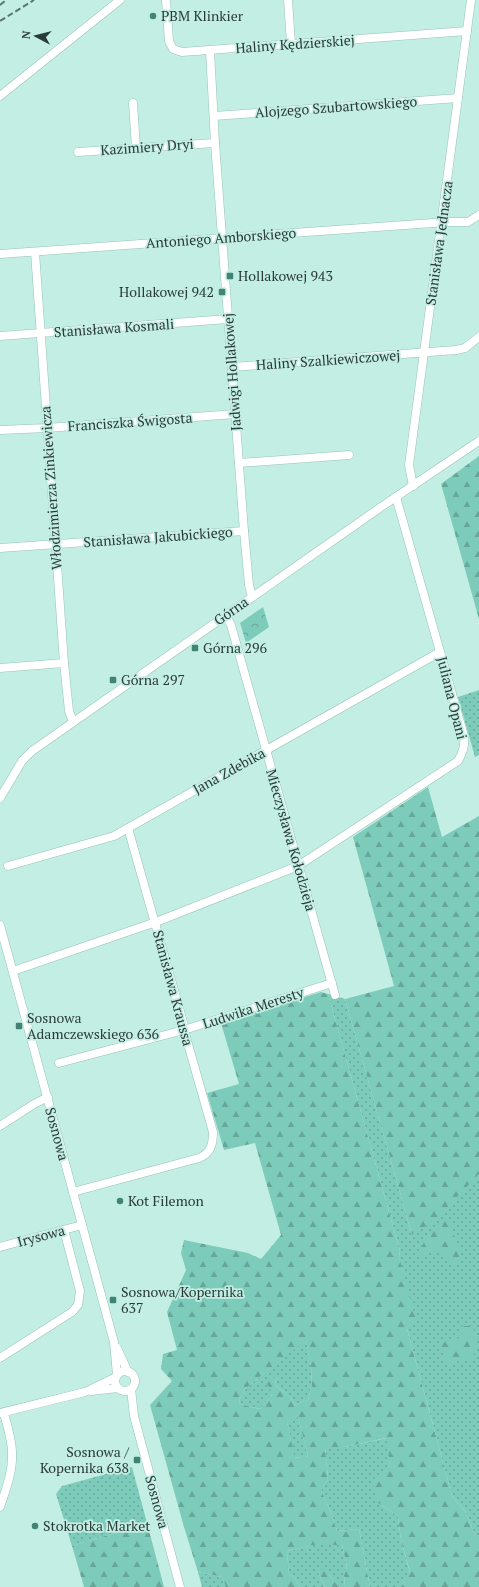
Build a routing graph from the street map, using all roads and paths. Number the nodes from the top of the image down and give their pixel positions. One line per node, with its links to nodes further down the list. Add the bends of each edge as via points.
1 (120, 0): 8 (street)
2 (166, 0): 7 (street, Haliny Kędzierskiej, via 170,46 182,52)
3 (288, 0): 6 (street)
4 (471, 0): 5 (street, Stanisława Jednacza)
5 (467, 32): 6 (street, Haliny Kędzierskiej); 9 (street, Stanisława Jednacza)
6 (291, 44): 7 (street, Haliny Kędzierskiej)
7 (210, 51): 11 (street, Jadwigi Hollakowej)
8 (0, 96)
9 (458, 98): 11 (street, Alojzego Szubartowskiego); 16 (street, Stanisława Jednacza)
10 (133, 103): 13 (street)
11 (214, 116): 12 (street, Jadwigi Hollakowej)
12 (215, 143): 13 (street, Kazimiery Dryi); 17 (street, Jadwigi Hollakowej)
13 (136, 148): 14 (street, Kazimiery Dryi)
14 (78, 152)
15 (479, 215): 16 (street, Antoniego Amborskiego, via 468,222)
16 (442, 222): 17 (street, Antoniego Amborskiego); 24 (street, Stanisława Jednacza)
17 (223, 238): 18 (street, Antoniego Amborskiego); 20 (street, Jadwigi Hollakowej)
18 (35, 252): 19 (street, Antoniego Amborskiego); 21 (street, Włodzimierza Zinkiewicza)
19 (0, 254)
20 (228, 319): 21 (street, Stanisława Kosmali); 25 (street, Jadwigi Hollakowej)
21 (40, 334): 22 (street, Stanisława Kosmali); 27 (street, Włodzimierza Zinkiewicza)
22 (0, 336)
23 (479, 337): 24 (street, Haliny Szalkiewiczowej, via 460,350)
24 (424, 353): 25 (street, Haliny Szalkiewiczowej); 32 (street, Stanisława Jednacza, via 409,465)
25 (232, 367): 26 (street, Jadwigi Hollakowej)
26 (235, 414): 27 (street, Franciszka Świgosta); 31 (street, Jadwigi Hollakowej)
27 (47, 428): 28 (street, Franciszka Świgosta); 35 (street, Włodzimierza Zinkiewicza)
28 (0, 430)
29 (479, 441): 32 (street, Górna)
30 (348, 456): 31 (street)
31 (239, 464): 34 (street, Jadwigi Hollakowej)
32 (413, 486): 33 (street, Górna)
33 (396, 497): 37 (street, Górna); 39 (street, Juliana Opani)
34 (244, 531): 35 (street, Stanisława Jakubickiego); 37 (street, Jadwigi Hollakowej)
35 (56, 544): 36 (street, Stanisława Jakubickiego); 40 (street, Włodzimierza Zinkiewicza)
36 (0, 548)
37 (252, 597): 38 (street, Górna)
38 (226, 616): 42 (street, Górna); 43 (street, Mieczysława Kołodzieja, via 231,625)
39 (440, 652): 43 (street, Jana Zdebika); 47 (street, Juliana Opani, via 464,736 463,753 458,760)
40 (64, 663): 41 (street); 42 (street, Włodzimierza Zinkiewicza, via 69,711)
41 (0, 668)
42 (73, 722): 44 (street, Górna, via 32,751 22,762)
43 (266, 751): 45 (street, Jana Zdebika); 47 (street, Mieczysława Kołodzieja)
44 (0, 798)
45 (128, 828): 46 (street, Jana Zdebika, via 114,836); 48 (street, Stanisława Kraussa)
46 (8, 866)
47 (298, 866): 48 (street); 51 (street, Mieczysława Kołodzieja)
48 (156, 922): 50 (street); 53 (street, Stanisława Kraussa)
49 (0, 925): 50 (street, Sosnowa)
50 (12, 971): 55 (street, Sosnowa)
51 (332, 984): 52 (street, Mieczysława Kołodzieja); 53 (street, Ludwika Meresty)
52 (335, 995)
53 (184, 1030): 54 (street, Ludwika Meresty); 57 (street, Stanisława Kraussa, via 213,1132 213,1139 205,1156)
54 (59, 1063)
55 (48, 1097): 56 (street); 57 (street, Sosnowa)
56 (0, 1126)
57 (73, 1192): 58 (street, Sosnowa)
58 (82, 1225): 59 (street, Irysowa); 61 (street, Sosnowa)
59 (64, 1230): 60 (street, Irysowa); 62 (street, via 80,1291 78,1304 72,1312)
60 (0, 1247)
61 (114, 1342): 63 (street, Sosnowa); 64 (street, Sosnowa)
62 (0, 1358)
63 (128, 1372): 64 (street); 65 (street, via 133,1375 134,1381)
64 (116, 1376): 65 (street, via 115,1383); 66 (street)
65 (124, 1389): 66 (street); 70 (street, Sosnowa, via 134,1416)
66 (84, 1392): 67 (street)
67 (2, 1413): 68 (street, via 12,1452 11,1468)
68 (4, 1482): 69 (street)
69 (0, 1507)
70 (180, 1587)

